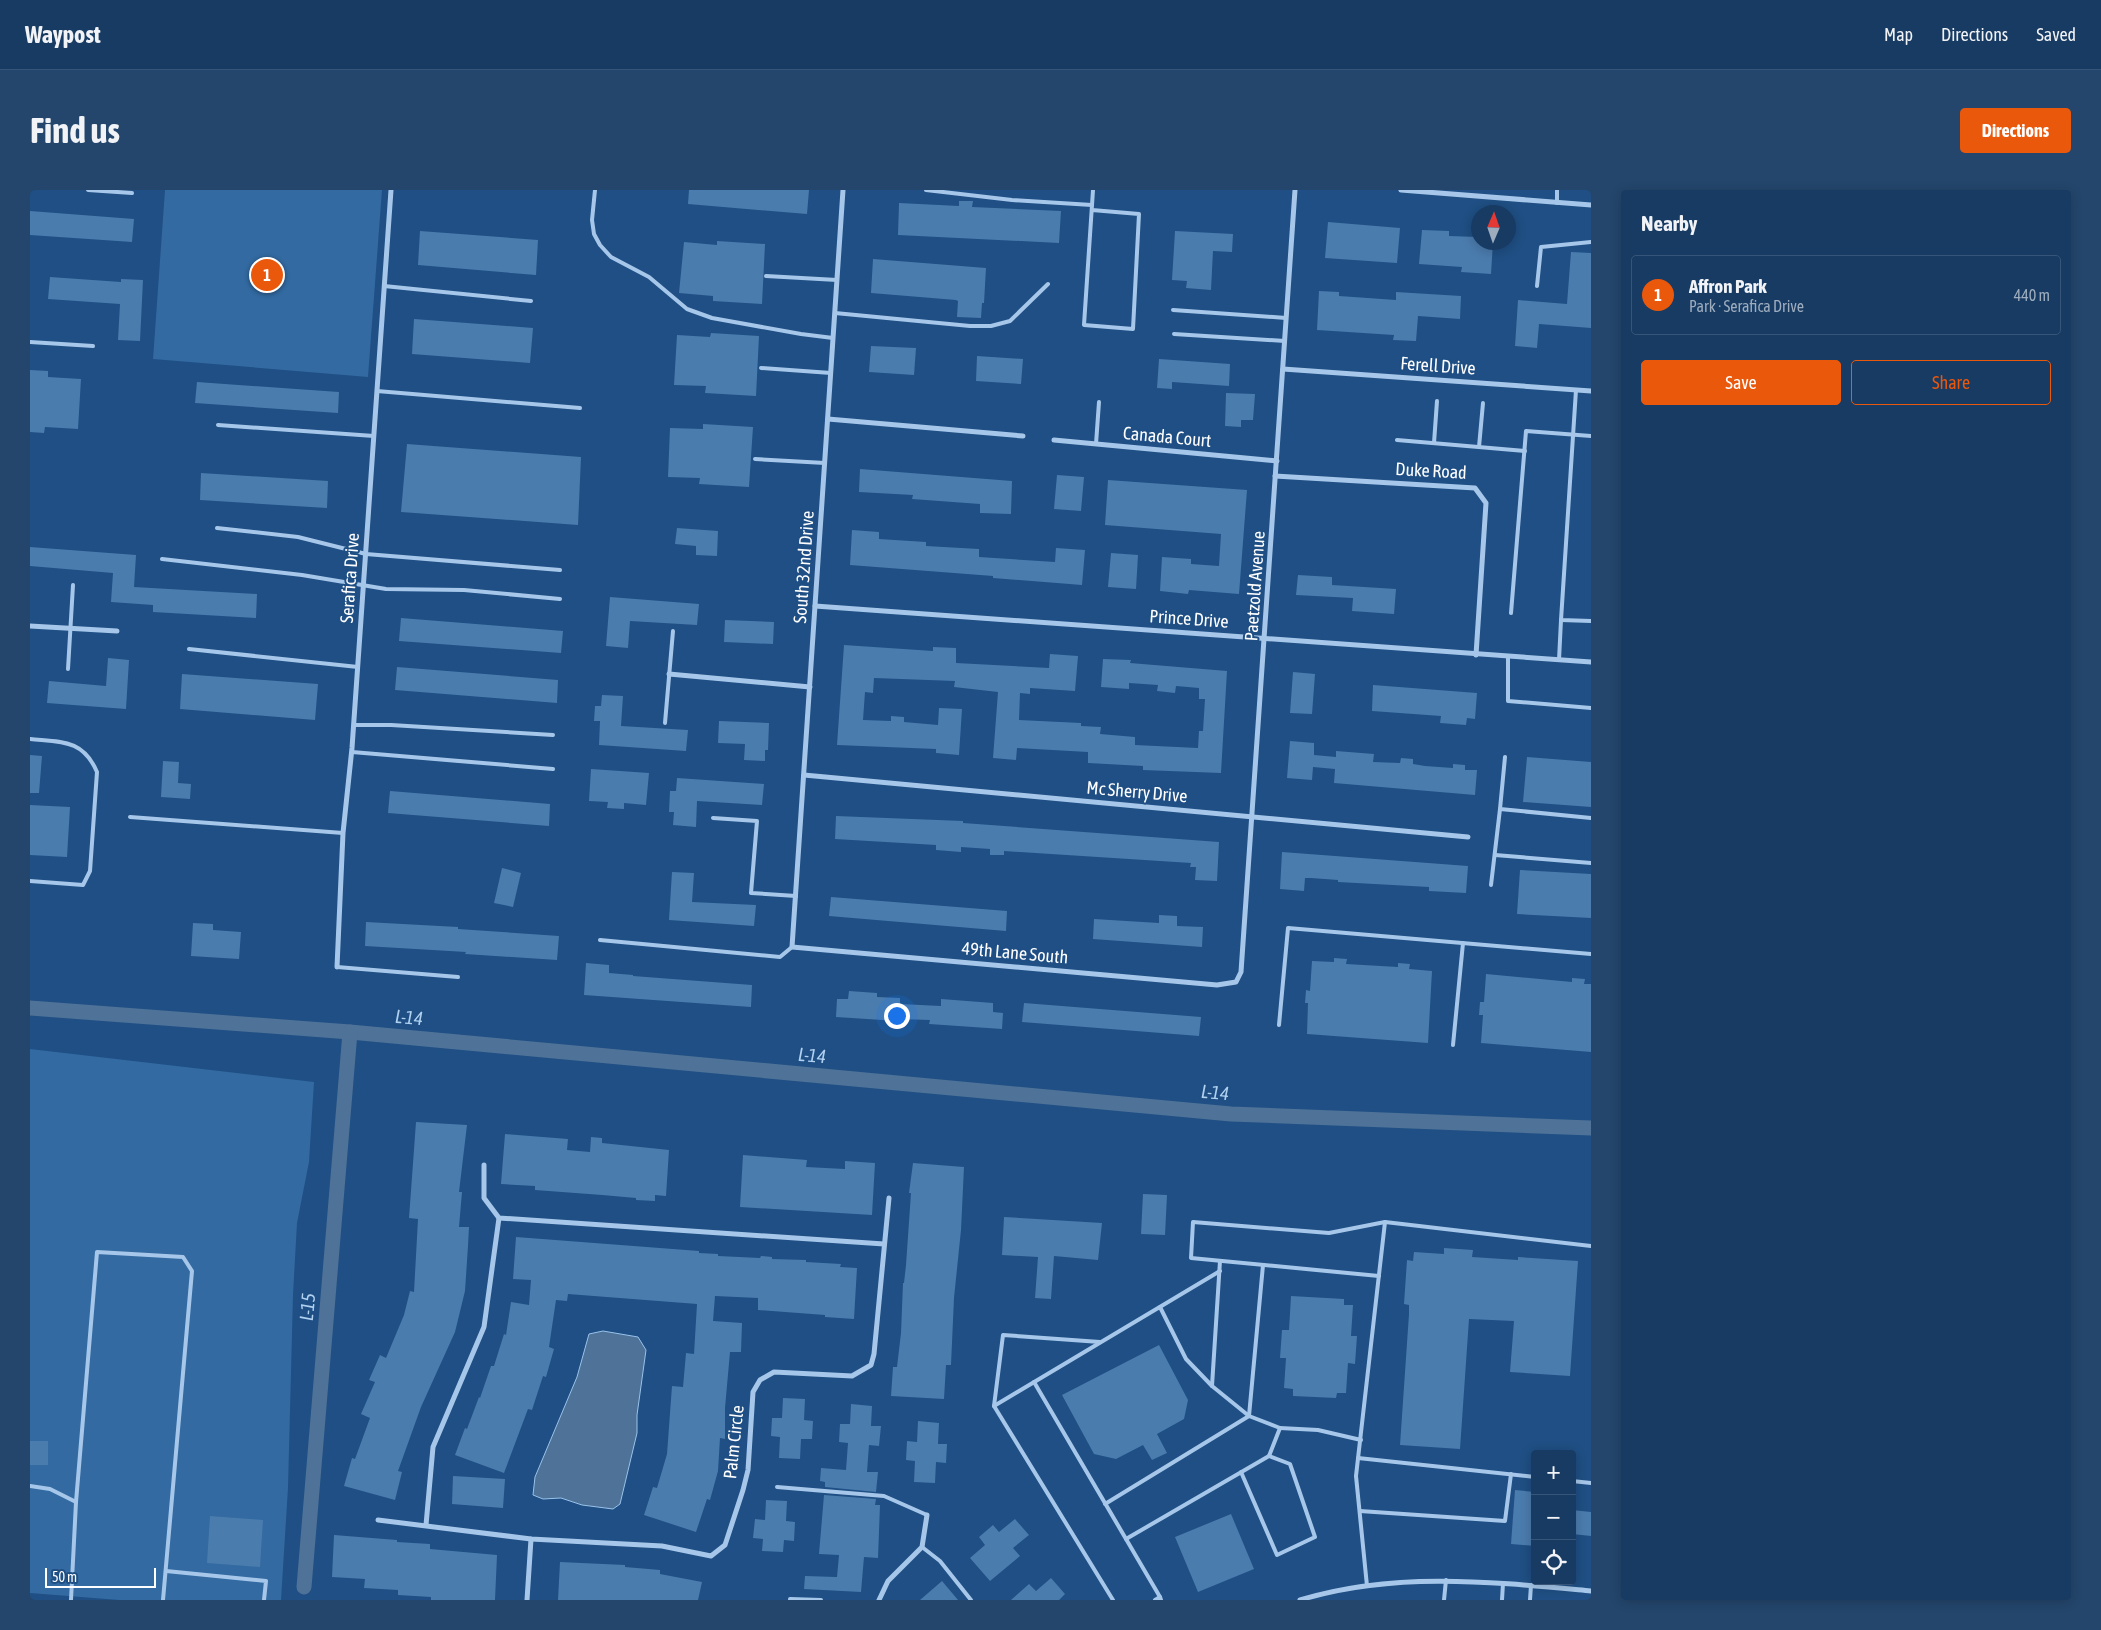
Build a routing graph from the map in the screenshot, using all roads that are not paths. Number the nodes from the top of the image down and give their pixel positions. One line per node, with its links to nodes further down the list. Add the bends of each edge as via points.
1 (88, 190): 10 (lane)
2 (391, 190): 19 (street, Serafica Drive)
3 (595, 190): 26 (lane, via 592,220 600,245 611,257 649,277 688,309 712,318)
4 (843, 190): 17 (street, South 32nd Drive)
5 (926, 190): 12 (lane)
6 (1093, 190): 12 (lane)
7 (1295, 190): 24 (street, Paetzold Avenue)
8 (1401, 190): 11 (street)
9 (1557, 190): 11 (lane)
10 (132, 193)
11 (1556, 203): 13 (street)
12 (1092, 205): 14 (lane)
13 (1591, 205)
14 (1092, 210): 14 (lane, via 1084,326 1133,329 1139,214)
15 (1591, 242): 20 (lane, via 1541,247)
16 (766, 276): 17 (lane)
17 (837, 280): 23 (street, South 32nd Drive)
18 (1048, 284): 23 (lane, via 1010,321 991,326)
19 (384, 286): 21 (lane); 33 (street, Serafica Drive)
20 (1537, 286)
21 (532, 302)
22 (1173, 310): 24 (lane)
23 (835, 313): 26 (street, South 32nd Drive)
24 (1286, 318): 27 (street, Paetzold Avenue)
25 (1174, 334): 27 (lane)
26 (833, 338): 32 (street, South 32nd Drive)
27 (1285, 341): 31 (street, Paetzold Avenue)
28 (30, 342): 29 (lane)
29 (94, 346)
30 (761, 368): 32 (lane)
31 (1283, 369): 34 (street, Ferell Drive); 53 (street, Paetzold Avenue)
32 (831, 373): 40 (street, South 32nd Drive)
33 (377, 390): 39 (lane); 43 (street, Serafica Drive)
34 (1576, 390): 35 (street, Ferell Drive); 42 (lane)
35 (1591, 391)
36 (1438, 401): 48 (lane)
37 (1099, 402): 49 (lane)
38 (1483, 403): 50 (lane)
39 (580, 408)
40 (828, 419): 44 (street); 54 (street, South 32nd Drive)
41 (218, 425): 43 (lane)
42 (1573, 434): 45 (lane); 51 (lane, via 1526,431); 65 (lane)
43 (374, 436): 57 (street, Serafica Drive)
44 (1023, 436)
45 (1591, 436)
46 (1054, 440): 49 (street, Canada Court)
47 (1397, 440): 48 (lane)
48 (1434, 443): 50 (lane)
49 (1096, 444): 53 (street, Canada Court)
50 (1479, 447): 51 (lane)
51 (1525, 451): 64 (lane)
52 (755, 460): 54 (lane)
53 (1277, 461): 55 (street, Paetzold Avenue)
54 (825, 463): 63 (street, South 32nd Drive)
55 (1276, 476): 71 (street, Paetzold Avenue); 73 (street, Duke Road, via 1475,488 1486,503)
56 (216, 528): 57 (lane, via 298,537)
57 (366, 554): 59 (lane); 61 (street, Serafica Drive)
58 (162, 559): 61 (lane, via 302,574)
59 (560, 570)
60 (73, 585): 68 (lane)
61 (364, 586): 62 (lane, via 464,590); 77 (street, Serafica Drive)
62 (560, 599)
63 (815, 606): 71 (street, Prince Drive); 80 (street, South 32nd Drive)
64 (1511, 613)
65 (1561, 620): 66 (lane); 75 (lane)
66 (1591, 621)
67 (30, 626): 68 (street)
68 (70, 629): 70 (street); 78 (lane)
69 (673, 631): 79 (lane)
70 (116, 632)
71 (1265, 638): 73 (street, Prince Drive); 92 (street, Paetzold Avenue)
72 (189, 648): 77 (lane)
73 (1476, 655): 74 (street, Prince Drive)
74 (1508, 656): 75 (street, Prince Drive); 81 (lane, via 1508,701)
75 (1559, 660): 76 (street, Prince Drive)
76 (1591, 662)
77 (358, 666): 83 (street, Serafica Drive)
78 (68, 669)
79 (669, 674): 80 (street); 82 (lane)
80 (810, 688): 89 (street, South 32nd Drive)
81 (1590, 708)
82 (665, 723)
83 (354, 725): 84 (lane); 86 (street, Serafica Drive)
84 (553, 735)
85 (30, 739): 99 (lane, via 71,743 91,759 97,772 90,871 83,885)
86 (352, 752): 88 (lane); 95 (street, Serafica Drive)
87 (1505, 757): 90 (lane)
88 (553, 769)
89 (804, 775): 92 (street, Mc Sherry Drive); 101 (street, South 32nd Drive)
90 (1500, 809): 94 (lane); 97 (lane)
91 (130, 817): 95 (lane)
92 (1253, 817): 96 (street, Mc Sherry Drive); 108 (street, Paetzold Avenue, via 1241,972)
93 (713, 818): 101 (lane, via 757,822 751,892)
94 (1591, 818)
95 (343, 833): 106 (street, Serafica Drive)
96 (1468, 837)
97 (1495, 855): 98 (lane); 100 (lane)
98 (1591, 863)
99 (30, 881)
100 (1491, 885)
101 (796, 896): 104 (street, South 32nd Drive)
102 (600, 940): 104 (lane, via 780,957)
103 (1463, 943): 105 (lane); 109 (lane, via 1288,928); 110 (lane)
104 (792, 946): 108 (street, 49th Lane South, via 1217,985)
105 (1591, 954)
106 (337, 967): 107 (lane)
107 (458, 978)
108 (1236, 982)
109 (1279, 1025)
110 (1453, 1045)
111 (484, 1165): 113 (street, via 484,1198)
112 (889, 1198): 115 (street, Palm Circle)
113 (500, 1218): 115 (street); 143 (street, via 484,1327 432,1447)
114 (1385, 1222): 116 (lane); 117 (lane, via 1329,1232 1193,1222 1190,1258); 120 (lane)
115 (884, 1244): 144 (street, Palm Circle, via 871,1366 852,1376 774,1372 760,1380 753,1392 748,1470 725,1545 711,1556 662,1546)
116 (1591, 1246)
117 (1220, 1261): 118 (lane); 119 (lane)
118 (1264, 1265): 120 (lane); 126 (lane)
119 (1220, 1271): 121 (lane); 124 (lane)
120 (1379, 1276): 128 (lane)
121 (1160, 1306): 122 (lane); 124 (lane, via 1186,1360)
122 (1100, 1342): 123 (lane); 125 (lane, via 1003,1335)
123 (1034, 1382): 125 (lane); 139 (lane)
124 (1212, 1386): 126 (lane)
125 (994, 1406): 163 (lane)
126 (1249, 1416): 127 (lane); 139 (lane)
127 (1280, 1428): 128 (lane, via 1318,1430); 129 (lane)
128 (1361, 1440): 130 (lane)
129 (1269, 1456): 131 (lane); 131 (lane, via 1290,1464 1315,1537 1277,1555)
130 (1358, 1458): 132 (lane); 140 (lane, via 1356,1476)
131 (1241, 1472): 145 (lane)
132 (1511, 1474): 133 (lane); 140 (lane, via 1505,1521)
133 (1531, 1476)
134 (1576, 1481): 135 (lane)
135 (1591, 1483)
136 (30, 1486): 138 (lane, via 50,1489)
137 (777, 1487): 141 (lane, via 884,1496)
138 (76, 1502): 147 (lane, via 97,1252 183,1257 192,1271); 156 (lane)
139 (1106, 1504): 145 (lane)
140 (1360, 1511): 151 (lane)
141 (927, 1515): 146 (street)
142 (378, 1520): 143 (street, Palm Circle)
143 (426, 1524): 144 (street, Palm Circle)
144 (532, 1539): 159 (street)
145 (1126, 1539): 155 (lane)
146 (922, 1547): 161 (street, via 888,1581); 162 (lane, via 940,1561)
147 (166, 1571): 157 (lane); 158 (lane, via 266,1581)
148 (1446, 1580): 149 (street); 151 (street); 166 (lane)
149 (1504, 1583): 150 (street); 167 (lane)
150 (1531, 1585): 152 (street); 168 (lane)
151 (1367, 1586): 153 (street)
152 (1591, 1591)
153 (1314, 1598): 165 (street)
154 (790, 1599): 160 (lane)
155 (1160, 1599): 164 (lane)
156 (71, 1600)
157 (163, 1600)
158 (264, 1600)
159 (527, 1600)
160 (822, 1600)
161 (879, 1600)
162 (971, 1600)
163 (1112, 1600)
164 (1155, 1600)
165 (1300, 1600)
166 (1444, 1600)
167 (1502, 1600)
168 (1530, 1600)

